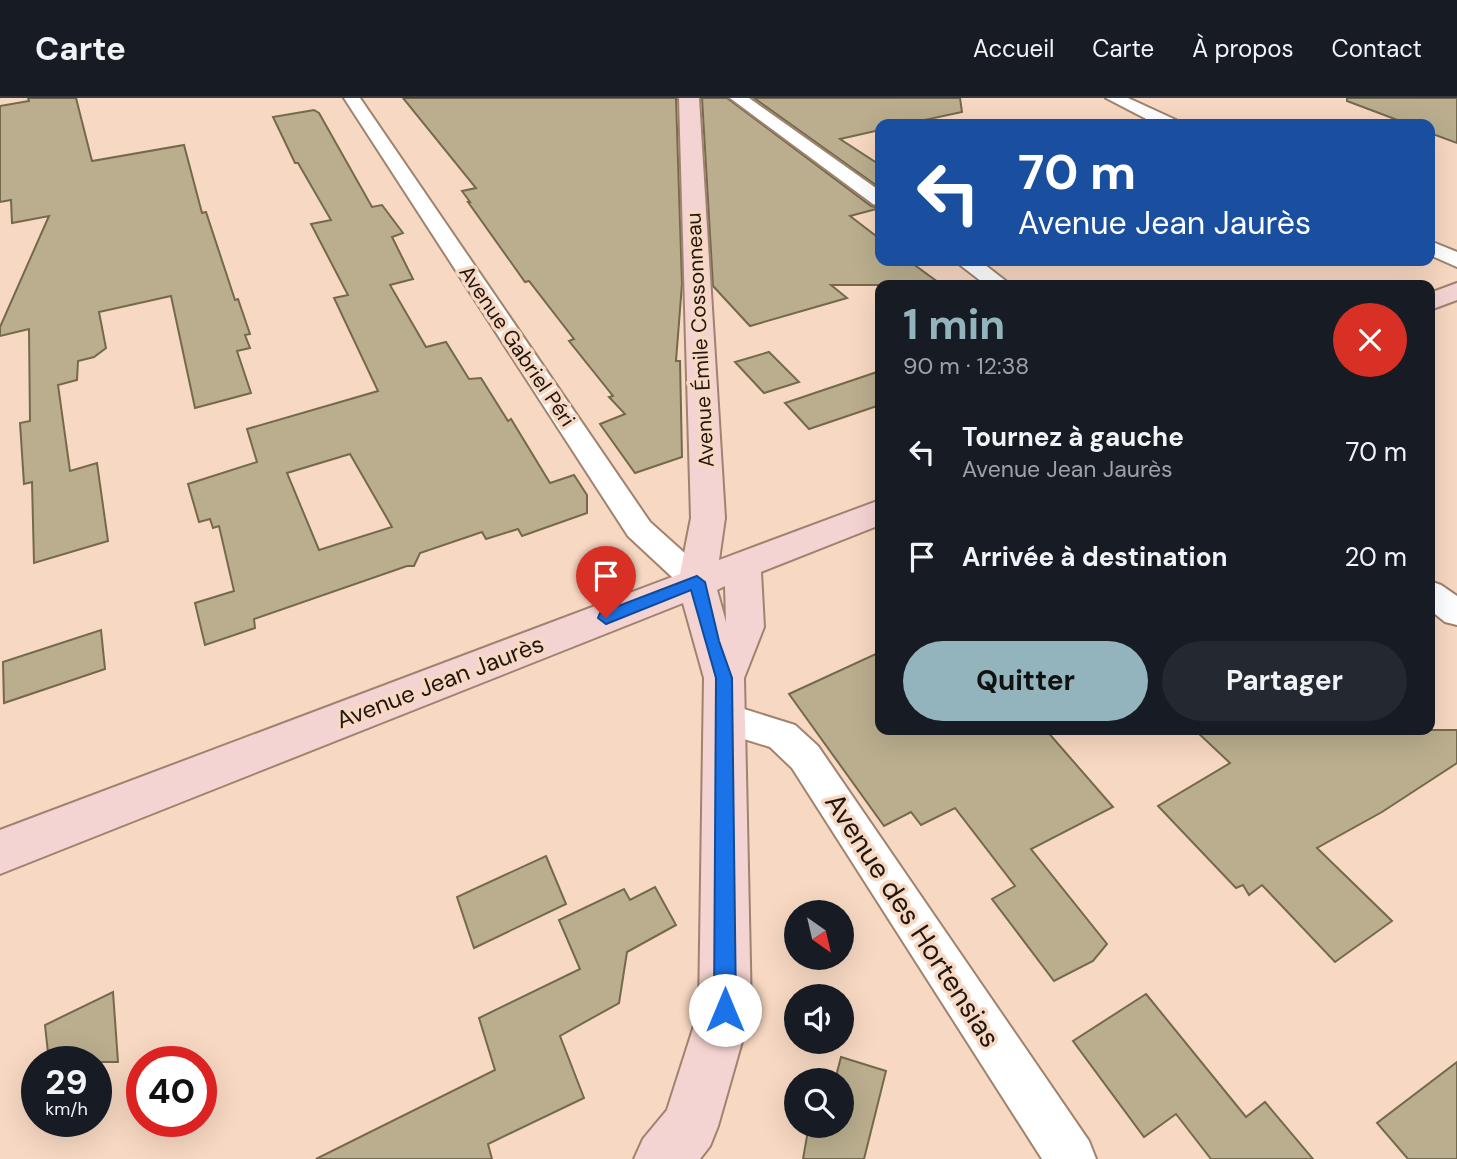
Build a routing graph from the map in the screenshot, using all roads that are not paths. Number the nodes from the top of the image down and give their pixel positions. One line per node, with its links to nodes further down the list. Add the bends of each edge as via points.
1 (352, 98): 15 (street, Avenue Gabriel Péri, via 639,529)
2 (689, 98): 15 (street, Avenue Émile Cossonneau, via 708,518)
3 (738, 98): 6 (street)
4 (1114, 98): 5 (street)
5 (1159, 119)
6 (875, 196)
7 (1435, 249): 8 (street)
8 (1457, 260)
9 (973, 266): 10 (street)
10 (993, 280)
11 (1457, 291): 12 (street)
12 (1435, 300)
13 (875, 514): 14 (street, Avenue Jean Jaurès)
14 (743, 564): 15 (street, Avenue Jean Jaurès); 18 (street, via 745,626)
15 (697, 582): 18 (street); 19 (street, Avenue Jean Jaurès)
16 (1435, 597): 17 (street)
17 (1457, 613)
18 (724, 698): 20 (street, via 725,1010 690,1126); 21 (street, Avenue des Hortensias, via 805,757)
19 (0, 852)
20 (663, 1159)
21 (1071, 1159)

